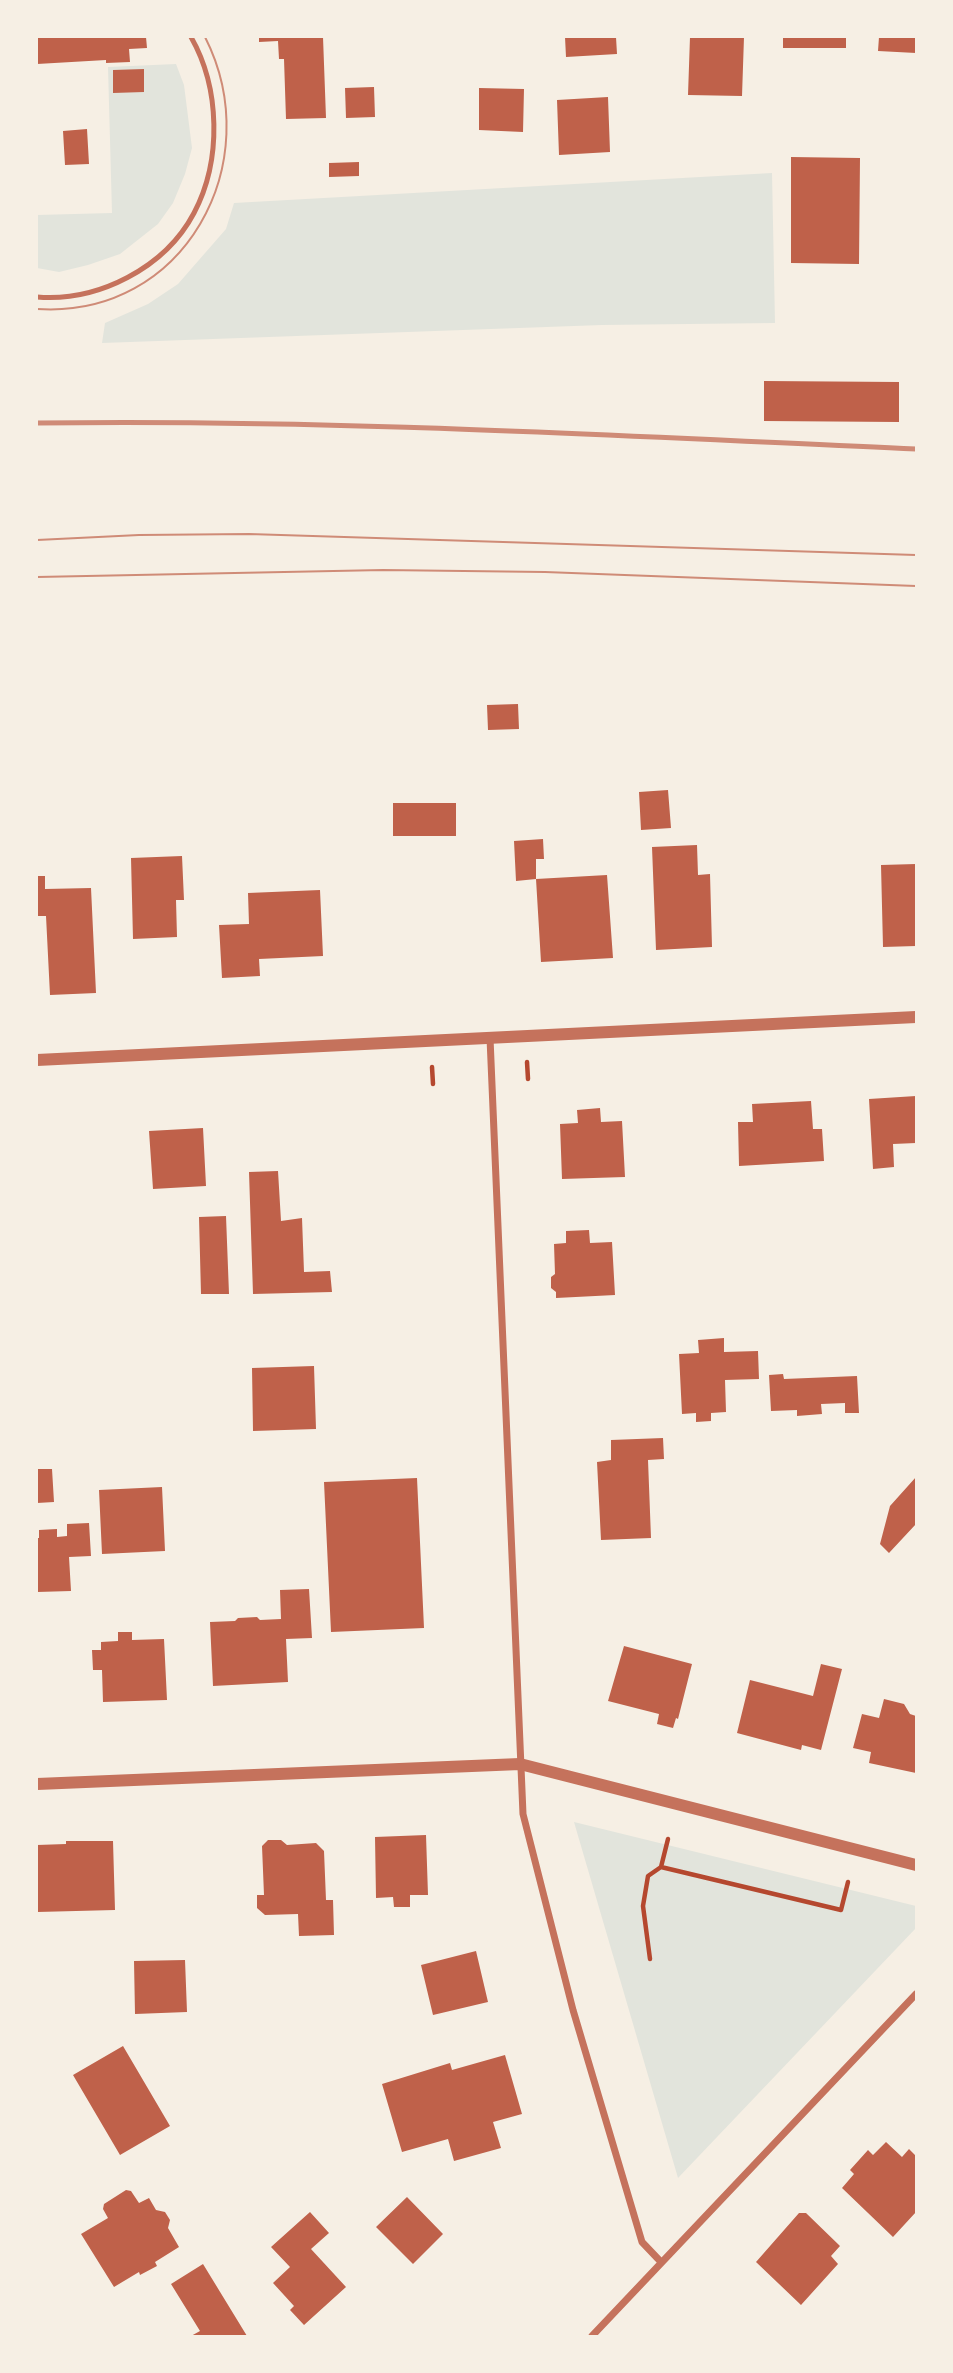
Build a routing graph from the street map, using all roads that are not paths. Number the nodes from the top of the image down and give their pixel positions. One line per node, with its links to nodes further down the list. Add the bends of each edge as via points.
1 (191, 37): 2 (lane, via 208,79 213,132 208,176 194,214 159,255 127,279 91,292)
2 (37, 297)
3 (916, 1017): 4 (street)
4 (490, 1038): 5 (street); 6 (street)
5 (37, 1060)
6 (520, 1764): 7 (street); 8 (street); 10 (street, via 523,1814 573,2010 642,2242)
7 (37, 1784)
8 (916, 1864)
9 (916, 1994): 10 (street)
10 (661, 2262): 11 (street)
11 (592, 2336)

